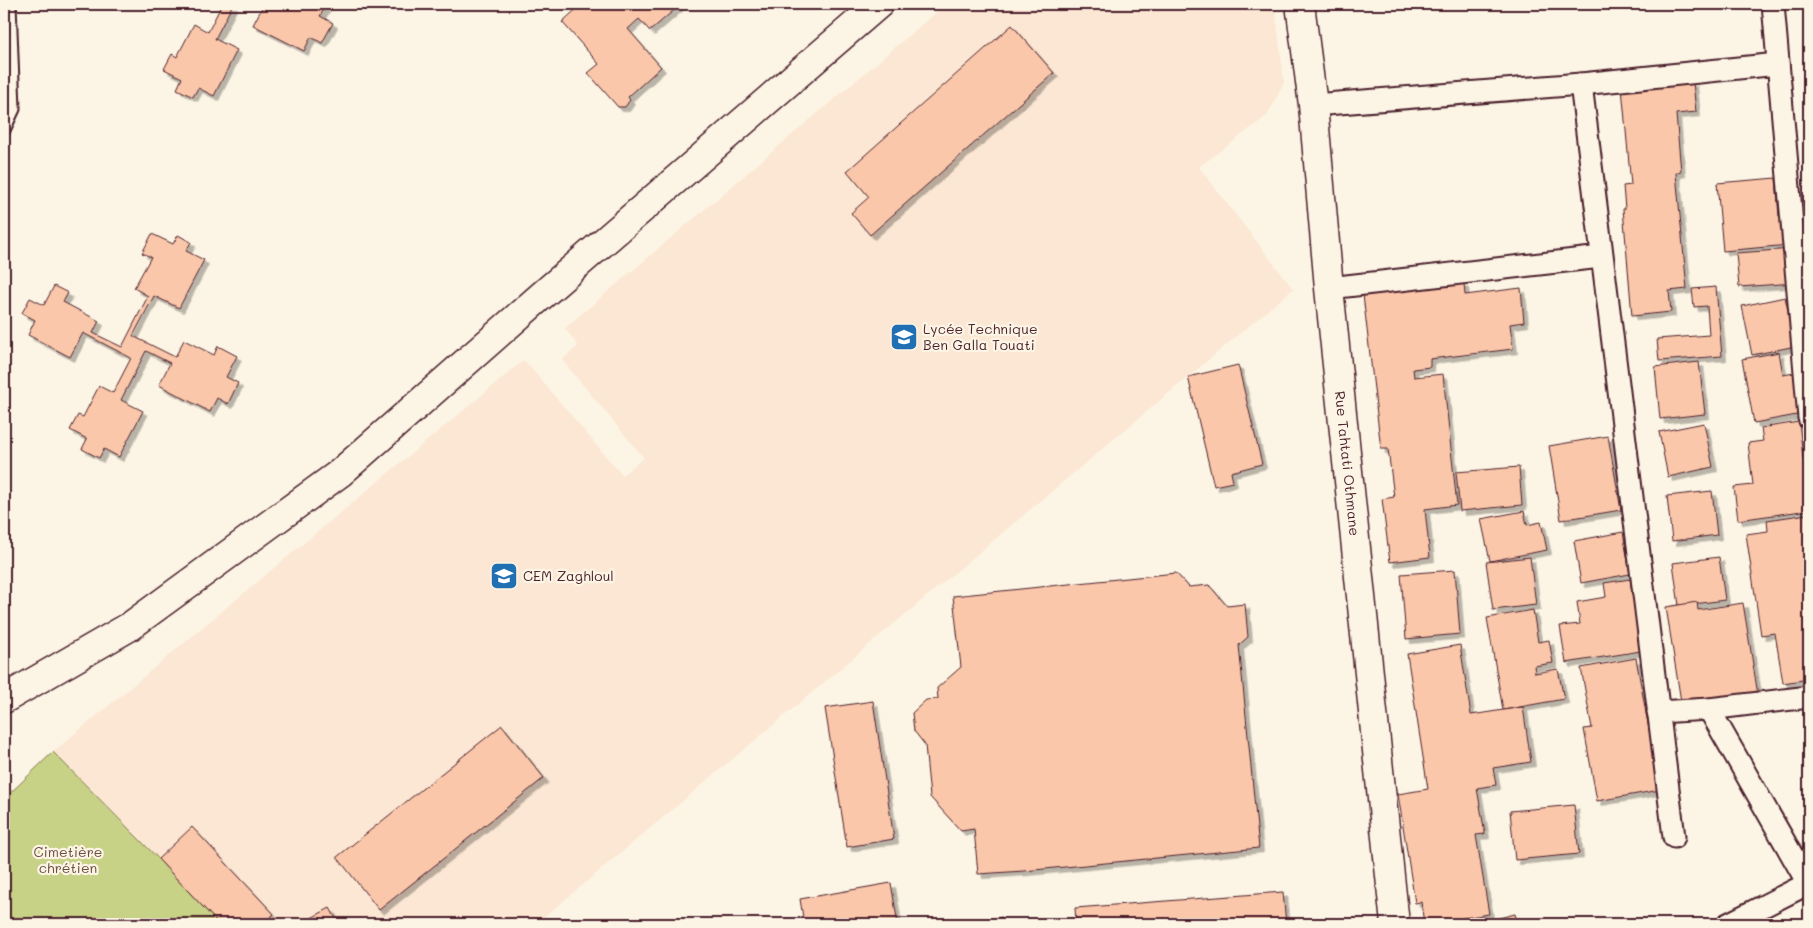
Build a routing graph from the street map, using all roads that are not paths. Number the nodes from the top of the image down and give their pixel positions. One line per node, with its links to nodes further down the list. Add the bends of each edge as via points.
1 (10, 4): 8 (lane, via 14,109)
2 (879, 4): 13 (main road, via 340,473 129,627)
3 (1300, 4): 7 (main road, Rue Tahtati Othmane)
4 (1773, 4): 5 (street)
5 (1778, 64): 6 (street); 11 (street)
6 (1581, 84): 7 (street); 9 (street)
7 (1313, 105): 10 (main road, Rue Tahtati Othmane)
8 (4, 130)
9 (1601, 258): 10 (street); 15 (street)
10 (1329, 288): 18 (main road, Rue Tahtati Othmane)
11 (1809, 418)
12 (1809, 697): 14 (street)
13 (4, 699)
14 (1710, 709): 15 (street); 17 (street)
15 (1658, 712): 16 (street)
16 (1674, 837)
17 (1809, 884): 19 (street)
18 (1395, 924)
19 (1728, 924)

